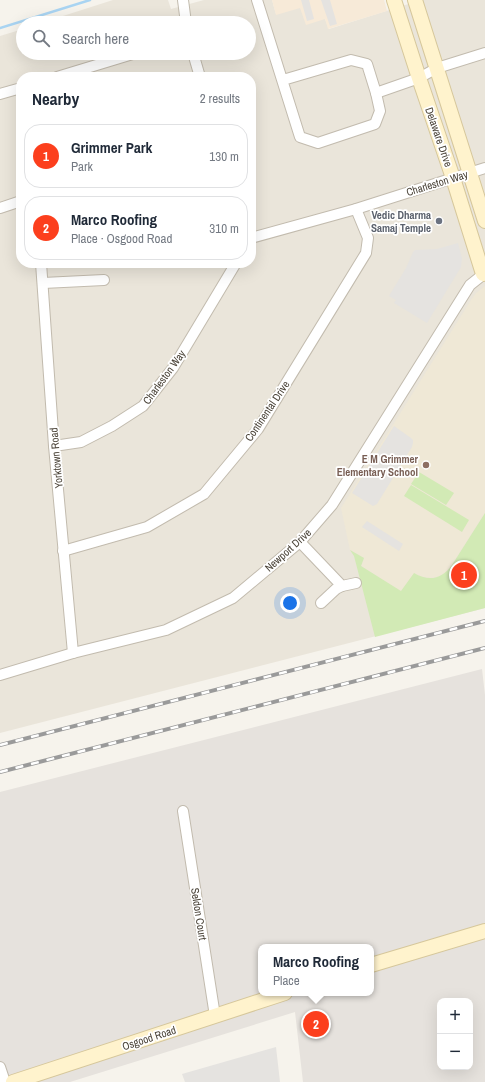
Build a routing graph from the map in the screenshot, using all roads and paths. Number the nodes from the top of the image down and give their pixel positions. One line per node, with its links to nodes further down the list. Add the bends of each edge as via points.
1 (183, 0): 5 (street)
2 (257, 0): 13 (street)
3 (394, 0): 12 (street, Delaware Drive)
4 (415, 0): 9 (street, Delaware Drive)
5 (185, 16)
6 (485, 53): 9 (street)
7 (113, 60): 10 (street)
8 (195, 60): 11 (street)
9 (437, 68): 12 (street); 18 (street, Delaware Drive)
10 (73, 72)
11 (199, 72)
12 (419, 78): 16 (street); 19 (street, Delaware Drive)
13 (282, 80): 16 (street, via 351,60 367,64); 16 (street, via 300,137 318,143 374,124 380,111)
14 (16, 89): 15 (street)
15 (0, 94)
16 (376, 94)
17 (485, 168): 18 (street, Charleston Way)
18 (470, 173): 19 (street, Charleston Way); 23 (street, Delaware Drive)
19 (454, 178): 22 (street, Charleston Way); 27 (street, Delaware Drive)
20 (16, 203): 21 (street)
21 (0, 208)
22 (356, 209): 24 (street, Charleston Way); 32 (street, Continental Drive, via 368,238 366,253 258,429 204,494 147,527)
23 (485, 221)
24 (256, 237)
25 (41, 268): 29 (street, Yorktown Road)
26 (233, 268): 30 (street, Charleston Way, via 173,368 143,406 81,442)
27 (484, 274): 31 (street, Newport Drive, via 470,285 332,505)
28 (104, 280): 29 (street)
29 (43, 283): 30 (street, Yorktown Road)
30 (54, 446): 32 (street, Yorktown Road)
31 (300, 542): 34 (street); 36 (street, Newport Drive, via 233,598 166,630)
32 (63, 551): 36 (street, Yorktown Road)
33 (356, 583): 34 (street)
34 (342, 586): 35 (street)
35 (321, 603)
36 (73, 653): 37 (street, Newport Drive)
37 (0, 675)
38 (183, 811): 42 (street, Seldon Court)
39 (485, 931): 40 (street)
40 (374, 964)
41 (276, 996): 42 (street, Osgood Road)
42 (215, 1016): 45 (street, Osgood Road)
43 (0, 1067): 44 (street)
44 (4, 1082)
45 (13, 1082)

